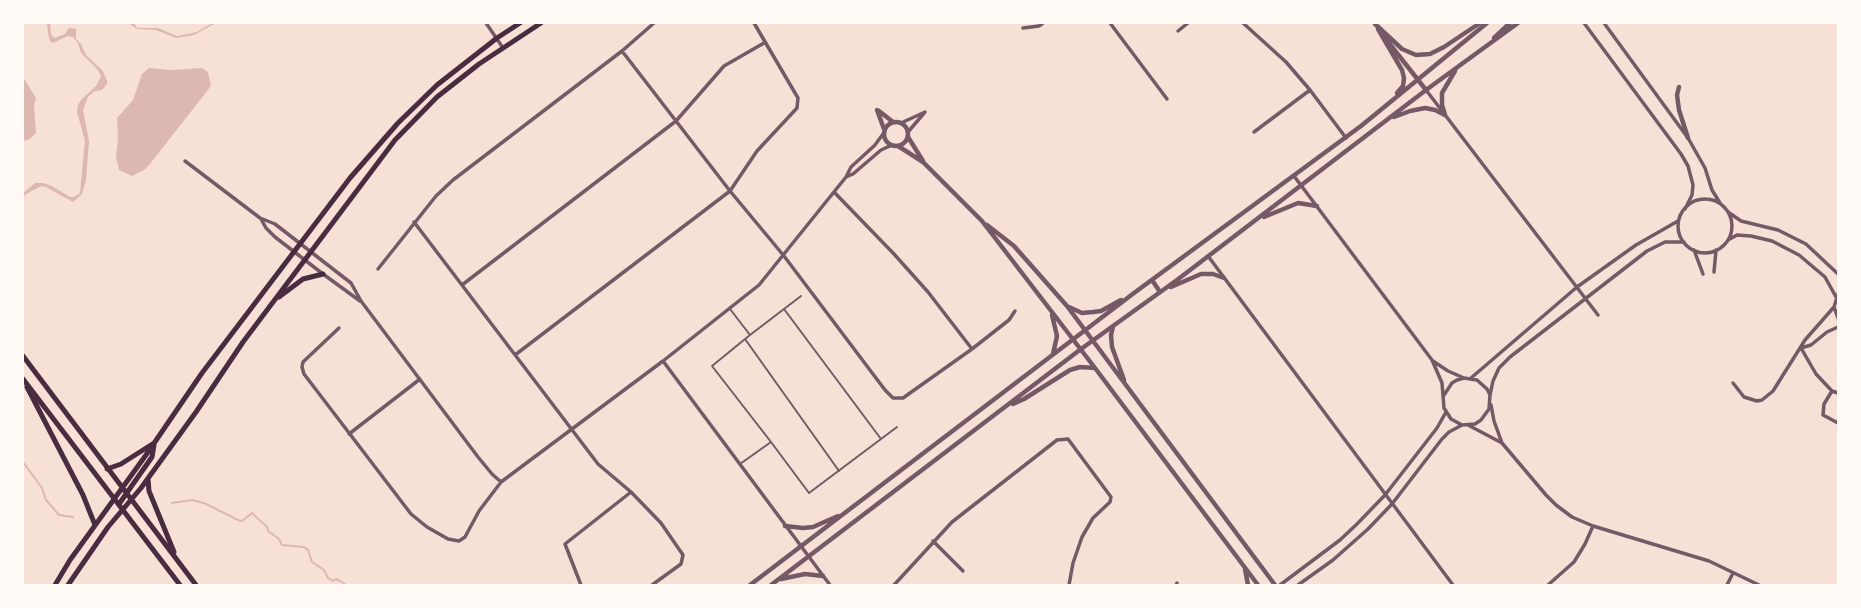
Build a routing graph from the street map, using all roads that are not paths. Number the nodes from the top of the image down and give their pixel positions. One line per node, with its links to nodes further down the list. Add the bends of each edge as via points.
1 (486, 23): 19 (street)
2 (520, 23): 19 (main road)
3 (541, 23): 21 (main road)
4 (654, 23): 22 (street)
5 (754, 23): 20 (street)
6 (1043, 23): 17 (street)
7 (1110, 23): 29 (street)
8 (1188, 23): 18 (street)
9 (1243, 23): 27 (street, via 1286,62)
10 (1480, 23): 16 (street, via 1444,47 1430,54 1416,56 1402,49)
11 (1487, 23): 25 (street)
12 (1510, 23): 23 (street)
13 (1518, 23): 23 (street)
14 (1584, 23): 52 (street, via 1688,166 1693,185 1692,195)
15 (1604, 23): 40 (street)
16 (1374, 24): 25 (street); 30 (street, via 1402,70 1404,78 1403,86)
17 (1024, 28)
18 (1178, 31)
19 (497, 38): 21 (street); 61 (main road, via 437,85 398,122 350,178)
20 (764, 43): 33 (street, via 724,66); 48 (street, via 798,98 797,108 757,151)
21 (503, 48): 65 (main road, via 437,97 404,130)
22 (622, 50): 33 (street); 58 (street, via 453,180)
23 (1478, 52): 24 (street)
24 (1457, 68): 28 (street); 31 (street, via 1442,93 1442,105)
25 (1417, 79): 28 (street); 30 (street)
26 (1679, 87): 40 (street, via 1679,110)
27 (1310, 90): 37 (street); 39 (street)
28 (1426, 90): 31 (street); 32 (street)
29 (1167, 99)
30 (1390, 101): 39 (street)
31 (1446, 115): 32 (street, via 1425,108); 77 (street)
32 (1387, 120): 47 (street)
33 (676, 121): 48 (street); 76 (street)
34 (893, 122): 35 (street); 36 (street); 36 (street, via 877,110)
35 (901, 123): 38 (street); 38 (street, via 925,112)
36 (884, 132): 41 (street, via 886,141); 46 (street, via 875,145 851,167)
37 (1254, 132)
38 (908, 134): 42 (street, via 904,143); 44 (street)
39 (1346, 138): 45 (street)
40 (1688, 138): 50 (street, via 1705,168 1712,190)
41 (892, 146): 42 (street); 46 (street, via 880,151)
42 (898, 146): 44 (street)
43 (185, 161): 54 (street)
44 (924, 162): 57 (street)
45 (1294, 176): 47 (street); 75 (street)
46 (846, 177): 49 (street)
47 (1301, 185): 51 (street); 55 (street)
48 (730, 190): 66 (street); 104 (street)
49 (834, 192): 66 (street); 102 (street, via 918,281)
50 (1720, 203): 52 (street, via 1697,200); 53 (street)
51 (1317, 206): 55 (street, via 1298,204); 107 (street)
52 (1685, 209): 56 (street)
53 (1728, 212): 59 (street, via 1732,226); 73 (street, via 1741,221 1778,230 1806,244)
54 (260, 218): 61 (street, via 274,224); 64 (street, via 270,232)
55 (1257, 220): 67 (street)
56 (1678, 220): 60 (street); 77 (street, via 1636,245)
57 (982, 221): 85 (street, via 1014,246); 90 (street)
58 (414, 222): 69 (street); 76 (street)
59 (1728, 240): 63 (street); 81 (street, via 1737,235 1772,240 1799,255 1825,277)
60 (1684, 242): 62 (street); 82 (street, via 1665,242 1657,245)
61 (300, 243): 64 (main road); 65 (street)
62 (1694, 250): 63 (street); 72 (street)
63 (1716, 250): 70 (street)
64 (294, 252): 68 (street); 130 (main road, via 202,373)
65 (311, 252): 68 (main road); 84 (street, via 347,279)
66 (784, 256): 87 (street, via 759,285); 102 (street, via 893,398 903,398)
67 (1208, 256): 74 (street); 78 (street)
68 (305, 260): 71 (street); 83 (main road)
69 (378, 269)
70 (1714, 272)
71 (323, 274): 83 (main road, via 303,279); 84 (street)
72 (1703, 274)
73 (1838, 274)
74 (1224, 278): 78 (street, via 1213,274 1201,274); 141 (street)
75 (1152, 280): 78 (street); 79 (street)
76 (462, 285): 104 (street)
77 (1577, 287): 82 (street); 111 (street)
78 (1160, 292): 93 (street)
79 (1134, 293): 85 (street, via 1101,311 1082,313); 96 (street)
80 (802, 296): 88 (lane)
81 (1837, 296): 86 (street)
82 (1586, 298): 91 (street); 119 (street, via 1499,368)
83 (274, 300): 136 (main road)
84 (361, 301): 112 (street)
85 (1067, 306): 96 (street)
86 (1834, 306): 92 (street); 101 (street)
87 (730, 309): 97 (lane); 108 (street)
88 (784, 309): 97 (lane); 129 (lane)
89 (1015, 311): 102 (street, via 1009,320)
90 (1051, 311): 98 (street); 105 (street, via 1057,336)
91 (1598, 315)
92 (1838, 318)
93 (1114, 326): 100 (street); 115 (street, via 1111,335 1112,347)
94 (340, 328): 128 (street, via 304,362 302,367 304,374)
95 (1838, 328): 101 (street, via 1827,332 1811,345)
96 (1085, 331): 98 (street); 100 (street)
97 (750, 335): 99 (lane)
98 (1073, 339): 103 (street); 105 (street)
99 (744, 340): 131 (lane, via 712,366); 135 (lane)
100 (1092, 341): 103 (street); 115 (street)
101 (1801, 348): 114 (street, via 1773,391 1762,400 1744,397); 116 (street, via 1816,374)
102 (972, 349)
103 (1081, 349): 109 (street); 121 (street)
104 (515, 355): 127 (street)
105 (1053, 355): 147 (street)
106 (23, 356): 134 (main road)
107 (1432, 360): 110 (street); 118 (street)
108 (663, 361): 127 (street); 133 (street)
109 (1095, 368): 121 (street, via 1080,367 1070,370 1024,399); 155 (street)
110 (1464, 378): 111 (street); 118 (street, via 1452,383)
111 (1471, 378): 119 (street, via 1483,384)
112 (420, 379): 128 (street); 137 (street, via 492,474)
113 (24, 380): 142 (main road); 148 (main road, via 83,495)
114 (1733, 383)
115 (1127, 387): 173 (street)
116 (1832, 391): 117 (street); 123 (street, via 1824,404 1823,415)
117 (1838, 393)
118 (1444, 395): 122 (street)
119 (1490, 395): 120 (street)
120 (1491, 403): 125 (street, via 1486,416); 132 (street)
121 (1006, 407): 153 (street)
122 (1446, 412): 124 (street, via 1451,419); 141 (street, via 1437,428)
123 (1838, 423)
124 (1462, 425): 125 (street); 145 (street, via 1442,439)
125 (1468, 425): 132 (street)
126 (897, 427): 129 (lane)
127 (571, 428): 137 (street); 139 (street, via 598,464)
128 (349, 434): 137 (street, via 411,514 448,540 459,541 465,537 479,511)
129 (881, 439): 135 (lane)
130 (155, 442): 134 (main road, via 121,464); 138 (main road); 140 (main road, via 152,457)
131 (771, 442): 133 (lane); 135 (lane, via 809,493)
132 (1502, 443): 150 (street, via 1556,505 1572,517)
133 (739, 465): 149 (street)
134 (107, 468): 138 (main road)
135 (839, 471)
136 (149, 477): 143 (main road); 154 (main road, via 149,491)
137 (501, 482)
138 (122, 488): 140 (main road); 142 (main road)
139 (631, 492): 164 (street, via 565,544); 165 (street, via 661,523 683,555 681,564)
140 (126, 494): 143 (main road); 144 (main road)
141 (1385, 495): 145 (street); 174 (street, via 1340,540)
142 (114, 498): 144 (main road); 148 (main road)
143 (131, 500): 146 (main road); 154 (main road)
144 (119, 504): 146 (main road)
145 (1392, 504): 175 (street, via 1350,545); 176 (street)
146 (123, 510): 161 (main road); 162 (main road)
147 (847, 512): 149 (street, via 813,527); 152 (street)
148 (95, 525): 160 (main road)
149 (785, 526): 152 (street)
150 (1593, 526): 157 (street, via 1702,558); 177 (street, via 1574,562)
151 (933, 541): 156 (street); 169 (street); 170 (street, via 952,522 1057,440 1068,439 1111,496 1110,502 1094,518 1082,538 1073,563)
152 (801, 547): 153 (street); 166 (street)
153 (808, 557): 158 (street); 159 (street)
154 (176, 559): 163 (main road)
155 (1245, 567): 171 (street); 172 (street)
156 (962, 571)
157 (1733, 574): 178 (street); 179 (street)
158 (823, 576): 159 (street, via 805,574); 168 (street)
159 (779, 579): 167 (street)
160 (55, 585)
161 (68, 585)
162 (180, 585)
163 (196, 585)
164 (581, 585)
165 (652, 585)
166 (750, 585)
167 (771, 585)
168 (830, 585)
169 (894, 585)
170 (1069, 585)
171 (1248, 585)
172 (1258, 585)
173 (1275, 585)
174 (1280, 585)
175 (1298, 585)
176 (1453, 585)
177 (1548, 585)
178 (1726, 585)
179 (1758, 585)

